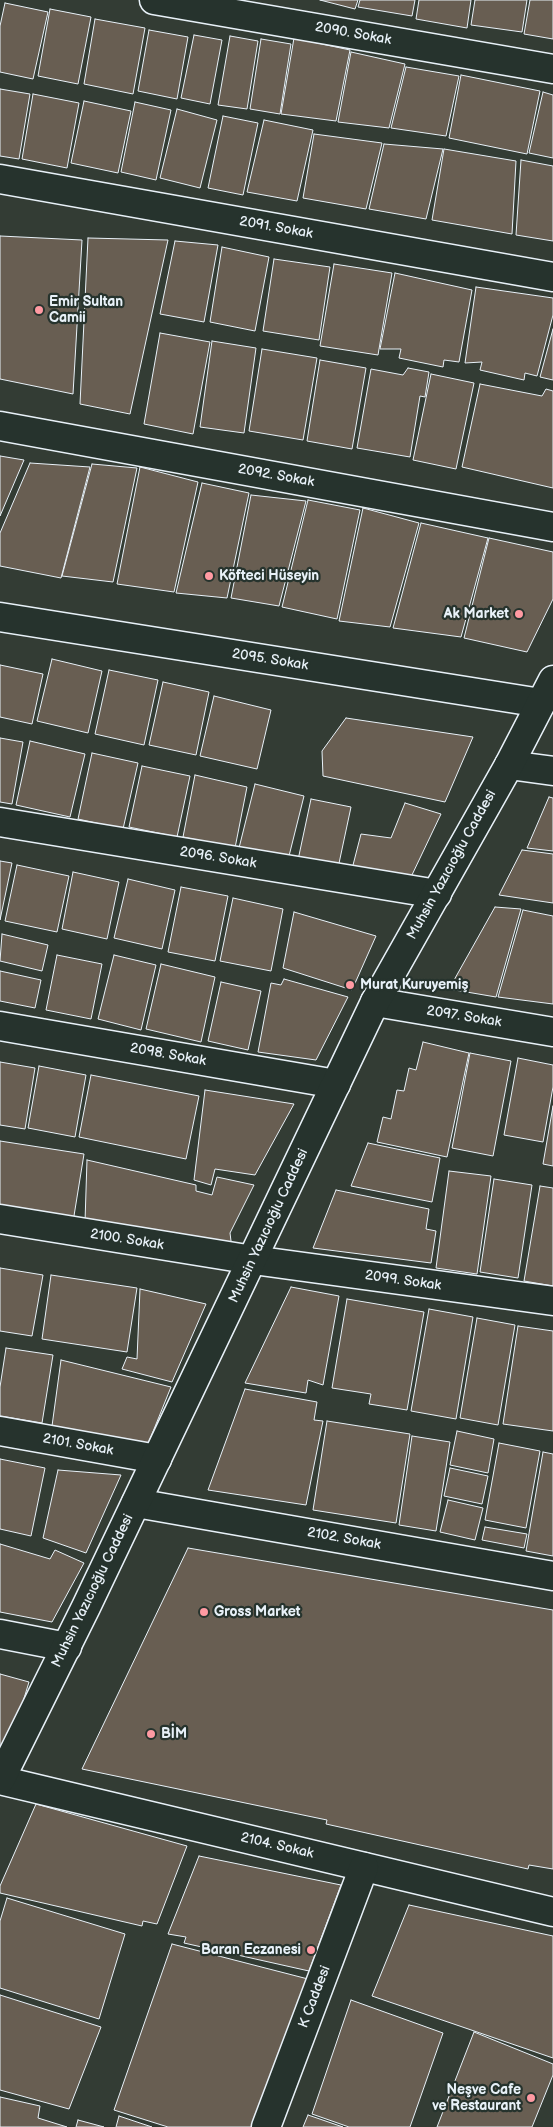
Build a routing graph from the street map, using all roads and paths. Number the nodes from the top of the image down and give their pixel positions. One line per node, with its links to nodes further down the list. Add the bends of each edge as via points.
1 (154, 0): 2 (street, 2090. Sokak)
2 (553, 69)
3 (0, 179): 4 (street, 2091. Sokak)
4 (553, 277)
5 (0, 426): 6 (street, 2092. Sokak)
6 (553, 527)
7 (0, 617): 8 (street, 2095. Sokak)
8 (547, 692): 9 (street, Muhsin Yazıcıoğlu Caddesi)
9 (509, 765): 10 (street); 12 (street, Muhsin Yazıcıoğlu Caddesi)
10 (553, 770)
11 (0, 822): 12 (street, 2096. Sokak)
12 (437, 894): 13 (street, Muhsin Yazıcıoğlu Caddesi)
13 (375, 1002): 15 (street, 2097. Sokak); 16 (street, Muhsin Yazıcıoğlu Caddesi)
14 (0, 1026): 16 (street, 2098. Sokak)
15 (553, 1032)
16 (336, 1084): 18 (street, Muhsin Yazıcıoğlu Caddesi)
17 (0, 1219): 18 (street, 2100. Sokak)
18 (253, 1260): 19 (street, 2099. Sokak); 21 (street, Muhsin Yazıcıoğlu Caddesi)
19 (553, 1301)
20 (0, 1431): 21 (street, 2101. Sokak)
21 (157, 1459): 22 (street, Muhsin Yazıcıoğlu Caddesi)
22 (136, 1502): 23 (street, 2102. Sokak); 25 (street, Muhsin Yazıcıoğlu Caddesi)
23 (553, 1576)
24 (0, 1634): 25 (street)
25 (66, 1646): 26 (street, Muhsin Yazıcıoğlu Caddesi)
26 (0, 1780): 27 (street, 2104. Sokak)
27 (364, 1867): 28 (street, 2104. Sokak); 29 (street, K Caddesi)
28 (553, 1912)
29 (266, 2127)

